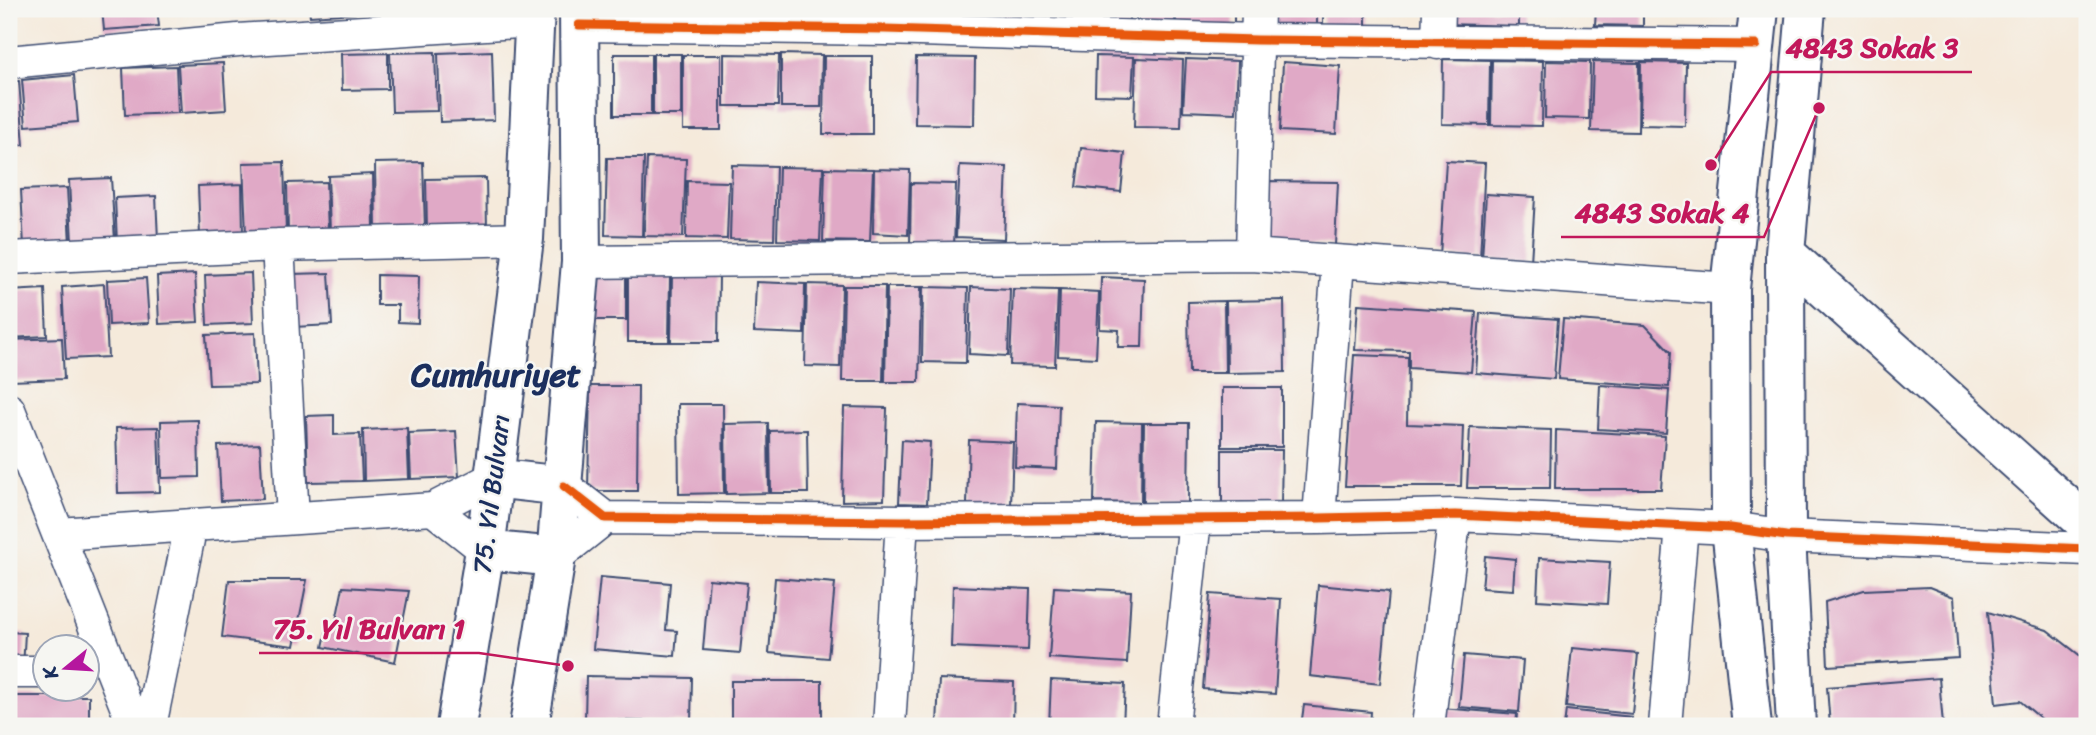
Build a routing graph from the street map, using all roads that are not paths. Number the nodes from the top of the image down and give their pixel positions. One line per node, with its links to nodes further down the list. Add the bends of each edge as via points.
1 (1258, 9): 9 (street)
2 (1439, 9): 10 (street)
3 (1806, 9): 14 (street)
4 (534, 15): 11 (street); 12 (street, 75. Yıl Bulvarı)
5 (579, 17): 6 (street); 17 (street)
6 (884, 19): 7 (street)
7 (1069, 22): 9 (street)
8 (1758, 27): 10 (street); 19 (street)
9 (1257, 40): 10 (street); 15 (street)
10 (1438, 43)
11 (9, 62)
12 (524, 239): 13 (street); 21 (street, 75. Yıl Bulvarı)
13 (278, 245): 16 (street); 25 (street)
14 (1784, 253): 30 (street); 35 (street)
15 (1252, 255): 17 (street); 18 (street)
16 (9, 258)
17 (581, 262): 22 (street)
18 (1338, 262): 19 (street); 26 (street)
19 (1730, 289): 33 (street)
20 (9, 410): 34 (street)
21 (494, 478): 22 (street); 23 (street); 37 (street, 75. Yıl Bulvarı)
22 (564, 486): 27 (street); 38 (street)
23 (433, 509): 25 (street); 37 (street)
24 (1455, 515): 26 (street); 32 (street); 49 (street)
25 (293, 518): 31 (street)
26 (1319, 518): 28 (street)
27 (605, 519): 29 (street); 38 (street)
28 (1195, 519): 29 (street); 48 (street)
29 (902, 521): 47 (street)
30 (2087, 524)
31 (191, 526): 34 (street); 44 (street)
32 (1682, 526): 33 (street); 50 (street)
33 (1731, 528): 35 (street); 51 (street)
34 (58, 534): 39 (street)
35 (1786, 536): 36 (street); 52 (street)
36 (2087, 549)
37 (485, 550): 38 (street); 45 (street, 75. Yıl Bulvarı)
38 (556, 557): 46 (street)
39 (88, 634)
40 (9, 672): 41 (street)
41 (32, 672)
42 (102, 676): 43 (street)
43 (134, 726)
44 (150, 726)
45 (456, 726)
46 (528, 726)
47 (889, 726)
48 (1172, 726)
49 (1428, 726)
50 (1665, 726)
51 (1752, 726)
52 (1796, 726)

